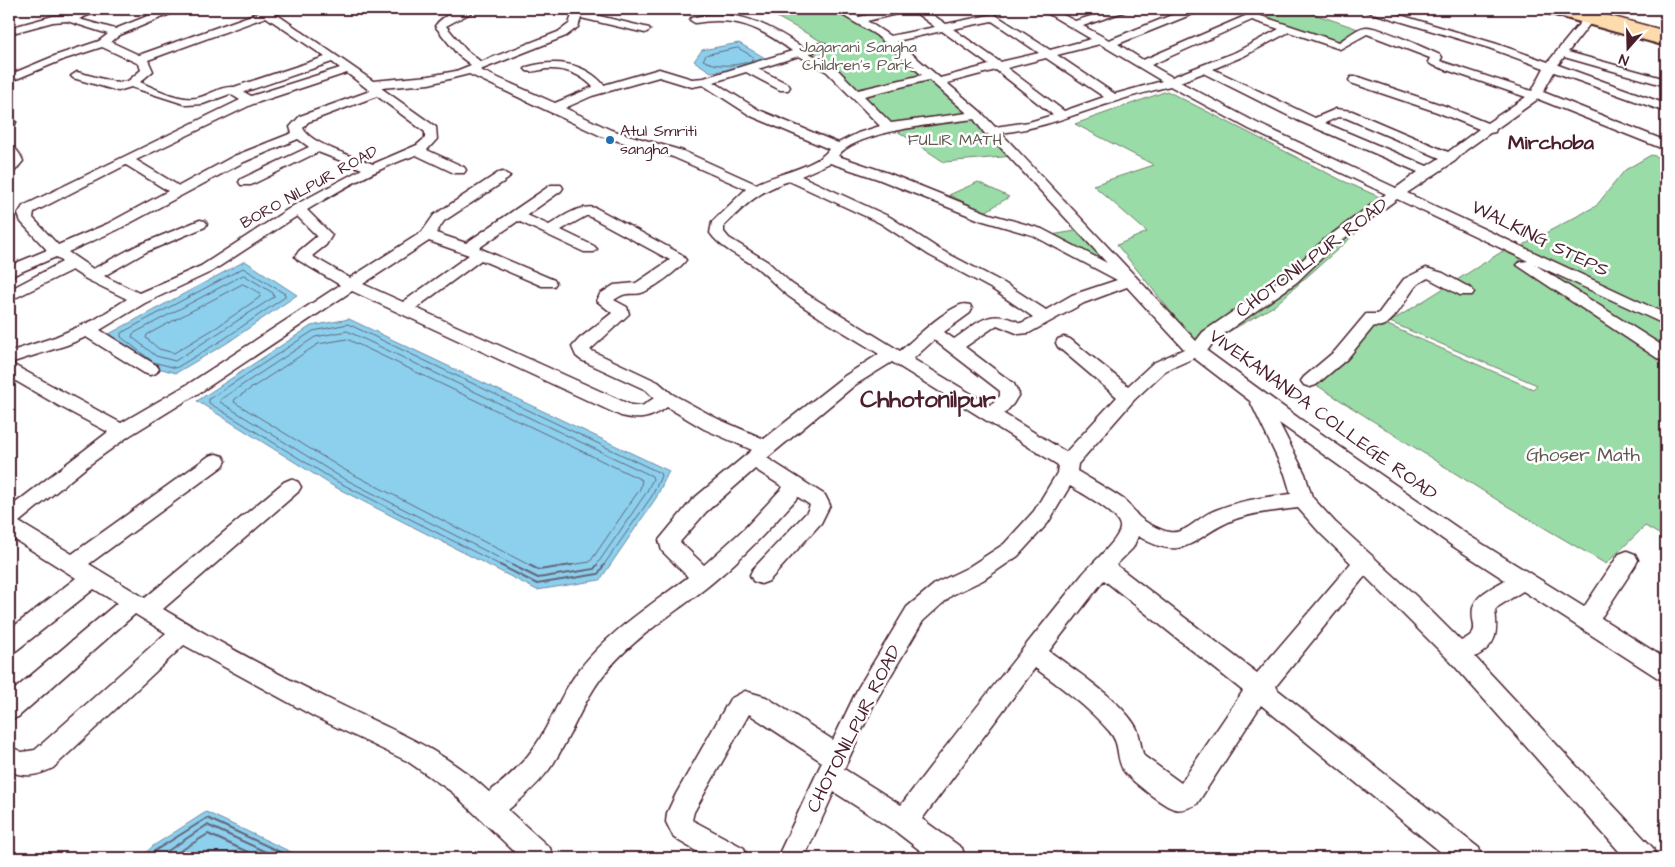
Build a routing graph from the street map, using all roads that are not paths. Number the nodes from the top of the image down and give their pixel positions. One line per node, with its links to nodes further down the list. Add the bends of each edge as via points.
1 (51, 9): 17 (street)
2 (98, 9): 18 (street)
3 (173, 9): 28 (street)
4 (473, 9): 44 (street, via 444,21 440,26)
5 (837, 9): 20 (street, VIVEKANANDA COLLEGE ROAD)
6 (905, 9): 20 (street)
7 (919, 9): 23 (street)
8 (1045, 9): 21 (street, WALKING STEPS)
9 (1122, 9): 21 (street)
10 (1196, 9): 31 (street)
11 (1370, 9): 40 (street, via 1493,46)
12 (1549, 9): 16 (main road)
13 (1604, 9): 22 (main road)
14 (264, 11): 38 (street, BORO NILPUR ROAD); 39 (street)
15 (578, 11): 25 (street); 44 (street, via 572,27 562,34)
16 (1574, 12): 27 (highway); 29 (highway); 32 (main road); 40 (street, CHOTONILPUR ROAD)
17 (59, 18): 18 (street); 26 (street)
18 (71, 18): 28 (street)
19 (694, 20): 35 (street, via 714,16 746,19)
20 (859, 20): 30 (street, VIVEKANANDA COLLEGE ROAD)
21 (1076, 25): 31 (street, WALKING STEPS)
22 (1666, 25)
23 (942, 28): 30 (street); 37 (street, via 994,17); 43 (street)
24 (1288, 28): 42 (street, via 1250,16); 48 (street); 63 (street, via 1341,46 1366,30 1436,57 1436,63)
25 (645, 30)
26 (9, 31)
27 (1666, 31)
28 (116, 33): 33 (street)
29 (1666, 36)
30 (888, 40): 52 (street, VIVEKANANDA COLLEGE ROAD)
31 (1105, 42): 37 (street); 42 (street, WALKING STEPS)
32 (1666, 42)
33 (103, 43): 39 (street); 51 (street)
34 (822, 46): 35 (street)
35 (801, 51): 45 (street); 62 (street, via 829,68)
36 (1601, 52): 40 (street)
37 (1049, 53): 43 (street); 64 (street)
38 (334, 58): 46 (street, BORO NILPUR ROAD); 61 (street)
39 (140, 59): 57 (street, via 146,71 134,80)
40 (1557, 59): 56 (street); 63 (street, CHOTONILPUR ROAD); 67 (street); 71 (street)
41 (1626, 59): 49 (street)
42 (1142, 64): 55 (street, WALKING STEPS)
43 (999, 66): 52 (street); 68 (street)
44 (475, 68): 59 (street, via 429,80); 66 (street)
45 (747, 68): 54 (street); 58 (street)
46 (348, 69): 59 (street, BORO NILPUR ROAD); 65 (street)
47 (531, 69): 60 (street, via 548,65 569,68 588,77)
48 (1204, 69): 55 (street); 72 (street)
49 (1666, 71)
50 (77, 76): 57 (street, via 118,87)
51 (9, 79)
52 (934, 79): 62 (street); 69 (street, VIVEKANANDA COLLEGE ROAD)
53 (1355, 80): 75 (street)
54 (705, 81): 60 (street, via 692,83 659,73); 82 (street, via 755,113 829,143)
55 (1171, 82): 64 (street); 95 (street, WALKING STEPS, via 1270,135)
56 (1666, 83)
57 (134, 84): 61 (street, via 191,102)
58 (784, 87)
59 (375, 88): 77 (street, via 304,119 296,127); 81 (street, BORO NILPUR ROAD, via 431,130 431,139)
60 (600, 90): 66 (street)
61 (235, 91): 65 (street)
62 (856, 94): 74 (street)
63 (1535, 95): 75 (street, CHOTONILPUR ROAD); 79 (street)
64 (1113, 98): 68 (street)
65 (249, 101): 84 (street)
66 (555, 108): 93 (street, via 606,133 678,154)
67 (1666, 108)
68 (1060, 115): 76 (street, via 1030,126)
69 (977, 116): 74 (street); 76 (street, VIVEKANANDA COLLEGE ROAD)
70 (9, 121): 73 (street)
71 (1666, 121)
72 (1315, 123): 83 (street, via 1336,113 1348,114); 88 (street)
73 (9, 125)
74 (888, 128): 82 (street, via 863,136)
75 (1490, 129): 83 (street, CHOTONILPUR ROAD)
76 (990, 131): 108 (street, VIVEKANANDA COLLEGE ROAD)
77 (298, 134): 78 (street); 94 (street)
78 (318, 146): 86 (street); 91 (street)
79 (1666, 146)
80 (9, 150): 85 (street, via 16,161)
81 (416, 150): 86 (street, BORO NILPUR ROAD); 87 (street)
82 (833, 153): 90 (street); 108 (street, via 985,217 1037,232)
83 (1450, 158): 88 (street, CHOTONILPUR ROAD)
84 (126, 160): 94 (street); 103 (street, via 28,209 26,219)
85 (9, 169)
86 (373, 169): 96 (street, BORO NILPUR ROAD)
87 (459, 170)
88 (1428, 171): 95 (street, CHOTONILPUR ROAD)
89 (503, 176): 100 (street, via 444,214)
90 (790, 176): 93 (street); 116 (street, via 885,220)
91 (246, 182)
92 (556, 188): 97 (street)
93 (757, 189): 124 (street, via 717,225 717,233 724,241 763,265 801,298)
94 (178, 190): 103 (street, via 112,227)
95 (1397, 193): 101 (street, WALKING STEPS); 122 (street, CHOTONILPUR ROAD, via 1355,222 1291,279 1209,336)
96 (298, 209): 110 (street, via 325,235 303,257); 113 (street, BORO NILPUR ROAD, via 206,269)
97 (516, 215): 99 (street); 104 (street)
98 (200, 224): 107 (street, via 141,249)
99 (549, 231): 102 (street); 131 (street, via 582,212 590,211 676,257 676,264 639,288 620,288 606,298 605,301 622,314 581,347 587,356 652,386)
100 (427, 234): 104 (street); 110 (street)
101 (1494, 239): 117 (street, WALKING STEPS); 123 (street, via 1503,251)
102 (589, 249)
103 (58, 250): 105 (street); 106 (street)
104 (474, 252): 109 (street); 114 (street)
105 (72, 263): 107 (street); 112 (street)
106 (9, 272)
107 (92, 276): 113 (street)
108 (1130, 281): 116 (street, via 1083,297); 122 (street, VIVEKANANDA COLLEGE ROAD)
109 (548, 283)
110 (350, 284): 114 (street); 133 (street, via 196,387)
111 (1466, 292): 128 (street, via 1426,273 1410,282 1397,302)
112 (9, 296)
113 (139, 299): 118 (street, BORO NILPUR ROAD)
114 (404, 309): 131 (street, via 627,411 640,414 649,411)
115 (964, 309): 119 (street)
116 (1045, 317): 121 (street, via 1023,329 992,320)
117 (1666, 320)
118 (88, 330): 125 (street, BORO NILPUR ROAD); 127 (street)
119 (934, 332): 121 (street); 124 (street)
120 (1064, 343): 130 (street)
121 (954, 347): 132 (street, via 1008,388 1007,400)
122 (1195, 350): 129 (street, VIVEKANANDA COLLEGE ROAD); 130 (street, CHOTONILPUR ROAD, via 1159,367)
123 (1666, 356)
124 (896, 357): 132 (street); 134 (street, via 848,381)
125 (9, 358)
126 (9, 369): 133 (street)
127 (150, 369)
128 (1310, 381)
129 (1254, 394): 139 (street, via 1295,474); 150 (street, VIVEKANANDA COLLEGE ROAD, via 1460,541)
130 (1128, 396): 136 (street, CHOTONILPUR ROAD)
131 (666, 398): 134 (street)
132 (991, 415): 136 (street)
133 (122, 431): 140 (street)
134 (760, 454): 137 (street); 149 (street, via 699,506 669,540 674,552)
135 (216, 461): 145 (street)
136 (1068, 468): 141 (street, via 1117,506); 161 (street, CHOTONILPUR ROAD, via 1042,518 1011,550 975,574 944,589 915,614 866,696)
137 (796, 486): 147 (street, via 818,500 819,510); 149 (street, via 740,545)
138 (292, 487): 151 (street)
139 (1303, 500): 141 (street, via 1240,510 1173,541); 144 (street)
140 (9, 519)
141 (1130, 521): 146 (street, via 1126,542)
142 (9, 526): 145 (street)
143 (1627, 560): 152 (street)
144 (1364, 562): 156 (street); 158 (street, via 1265,681)
145 (72, 565): 148 (street)
146 (1102, 566): 155 (street); 158 (street)
147 (761, 575)
148 (92, 577): 151 (street); 154 (street)
149 (703, 578): 162 (street, via 614,646 591,672 539,762 520,784)
150 (1522, 581): 152 (street, VIVEKANANDA COLLEGE ROAD); 156 (street, via 1491,599 1484,608 1484,636 1480,642)
151 (140, 606): 153 (street); 159 (street)
152 (1588, 621): 157 (street, VIVEKANANDA COLLEGE ROAD)
153 (183, 632): 160 (street, via 44,759 33,765 20,765); 162 (street, via 324,709 416,753 461,783)
154 (9, 644)
155 (1034, 653): 158 (street, via 1094,701 1128,738 1130,758 1135,765 1176,796 1188,795); 163 (street)
156 (1458, 654): 169 (street)
157 (1666, 671)
158 (1264, 694): 168 (street)
159 (9, 709)
160 (9, 758)
161 (833, 765): 163 (street); 165 (street, via 757,705 744,702 685,803 679,822 684,829); 166 (street, CHOTONILPUR ROAD)
162 (490, 808): 164 (street)
163 (904, 822): 167 (street)
164 (540, 858)
165 (734, 858)
166 (790, 858)
167 (952, 858)
168 (1469, 858)
169 (1643, 858)

